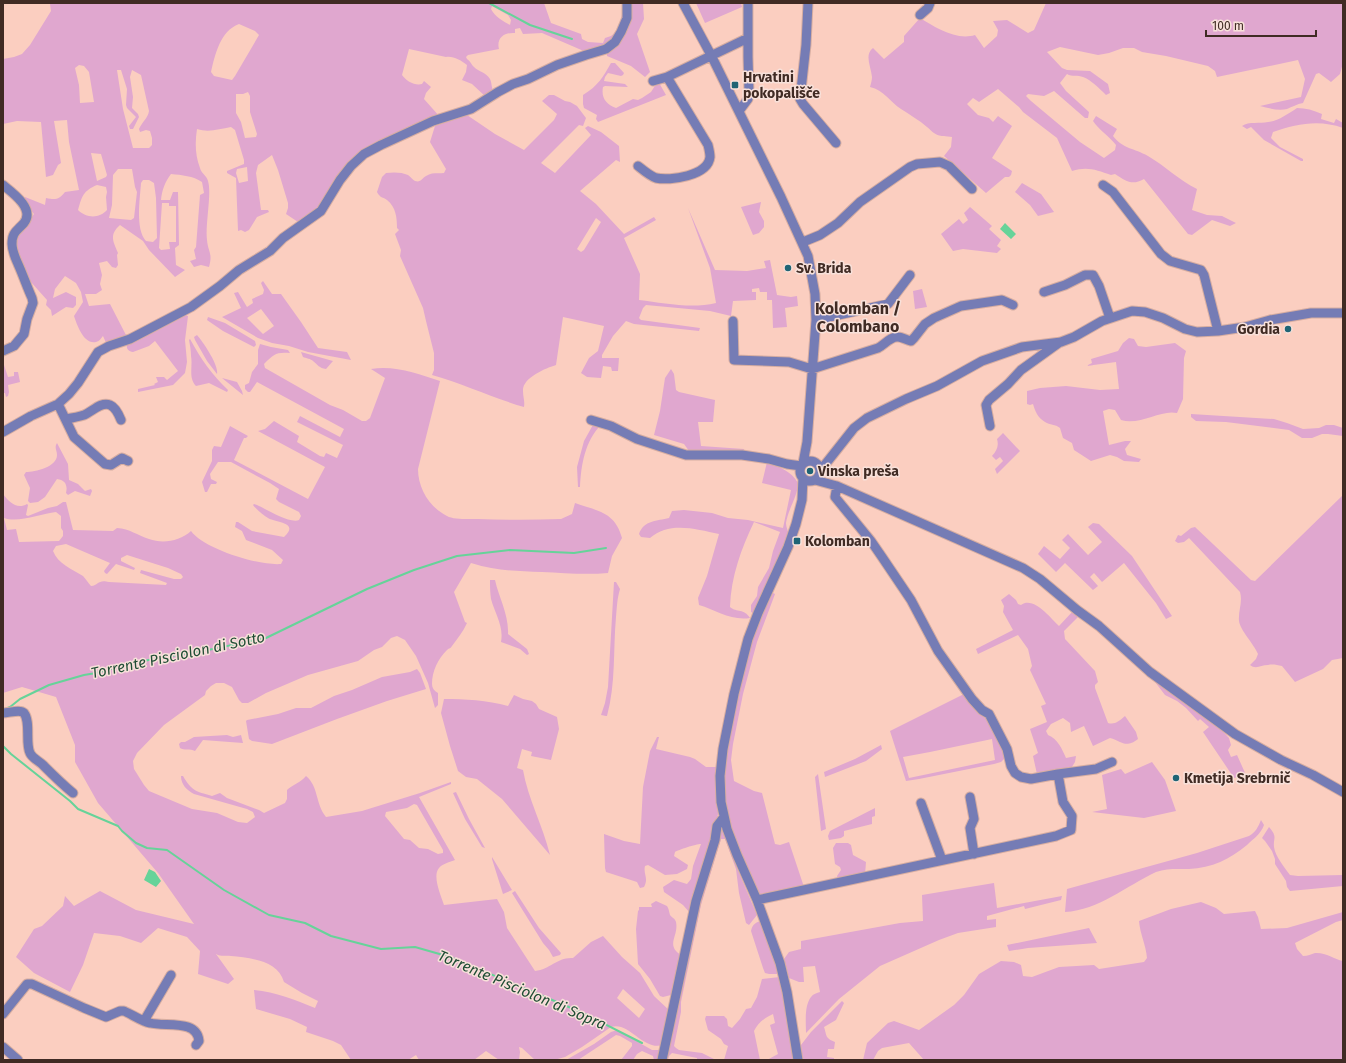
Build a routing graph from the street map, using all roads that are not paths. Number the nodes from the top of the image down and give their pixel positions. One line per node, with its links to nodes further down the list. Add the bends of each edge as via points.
1 (628, 3): 29 (street, via 627,18 621,32 615,42 606,49 513,84 471,109 433,121 364,154 340,180 321,211 283,238 270,251 239,270 191,306 147,330 98,352 78,383)
2 (683, 3): 8 (street)
3 (748, 3): 7 (street)
4 (808, 3): 12 (street, via 800,99)
5 (930, 3): 6 (street)
6 (920, 15)
7 (748, 38): 8 (street); 11 (street, via 749,92 748,99)
8 (711, 55): 9 (street); 11 (street)
9 (667, 76): 10 (street); 13 (street, via 708,145 710,158 708,164 697,172 680,179 656,178)
10 (653, 81)
11 (739, 111): 17 (street)
12 (836, 142)
13 (638, 166)
14 (3, 184): 27 (street, via 22,202 28,217 15,231 12,243 13,253 33,303 26,319 24,334 14,346)
15 (1103, 185): 25 (street, via 1113,192 1161,254 1170,261 1201,270)
16 (972, 189): 17 (street, via 949,166 940,162 917,164 860,202 838,223 820,235)
17 (802, 242): 23 (street, via 808,256 815,294)
18 (910, 275): 23 (street, via 888,304)
19 (1044, 292): 22 (street, via 1085,275 1093,276)
20 (1013, 305): 28 (street, via 1002,300 961,306 924,324 911,341 893,338 878,348)
21 (1343, 313): 25 (street, via 1311,314)
22 (1110, 318): 25 (street, via 1132,311 1145,312 1197,332); 26 (street)
23 (816, 320): 28 (street)
24 (732, 321): 28 (street, via 734,360 789,362)
25 (1218, 331)
26 (1061, 342): 33 (street, via 1021,370 989,400 986,405); 36 (street, via 1022,347 982,361 937,386 867,418 854,428)
27 (3, 351)
28 (812, 369): 35 (street)
29 (58, 404): 30 (street); 34 (street)
30 (66, 419): 31 (street, via 77,418 104,404 116,410); 37 (street, via 74,437 105,464 111,465 122,458)
31 (122, 420)
32 (590, 420): 39 (street, via 686,455 742,455 769,459)
33 (990, 426)
34 (3, 432)
35 (807, 442): 38 (street); 39 (street)
36 (833, 454): 38 (street); 40 (street)
37 (128, 461)
38 (814, 462): 39 (street, via 808,461); 40 (street)
39 (802, 470): 41 (street, via 808,481); 43 (street)
40 (820, 471): 41 (street); 42 (street)
41 (814, 480): 42 (street); 43 (street)
42 (835, 485): 46 (street, via 835,497 871,540 911,600 938,651 972,699 989,714 1007,749 1015,773 1032,779); 47 (street, via 1023,568 1099,626 1150,672 1235,734)
43 (802, 500): 51 (street, via 788,547 756,617 741,664 720,776)
44 (3, 713): 48 (street, via 19,711 25,715 30,754)
45 (1112, 762): 46 (street, via 1096,769)
46 (1058, 774): 52 (street, via 1063,802 1072,816 1071,830 1056,836)
47 (1343, 792)
48 (73, 793)
49 (970, 797): 52 (street, via 974,819 970,828)
50 (921, 803): 53 (street)
51 (724, 817): 54 (street); 61 (street, via 718,826 696,901)
52 (974, 854): 53 (street)
53 (942, 860): 54 (street)
54 (757, 900): 62 (street, via 780,963)
55 (171, 975): 57 (street)
56 (3, 1014): 57 (street, via 27,984 32,984 106,1017 124,1011)
57 (144, 1021): 58 (street, via 189,1027 198,1035 199,1041)
58 (196, 1045)
59 (3, 1047): 60 (street)
60 (18, 1060)
61 (662, 1060)
62 (798, 1060)

